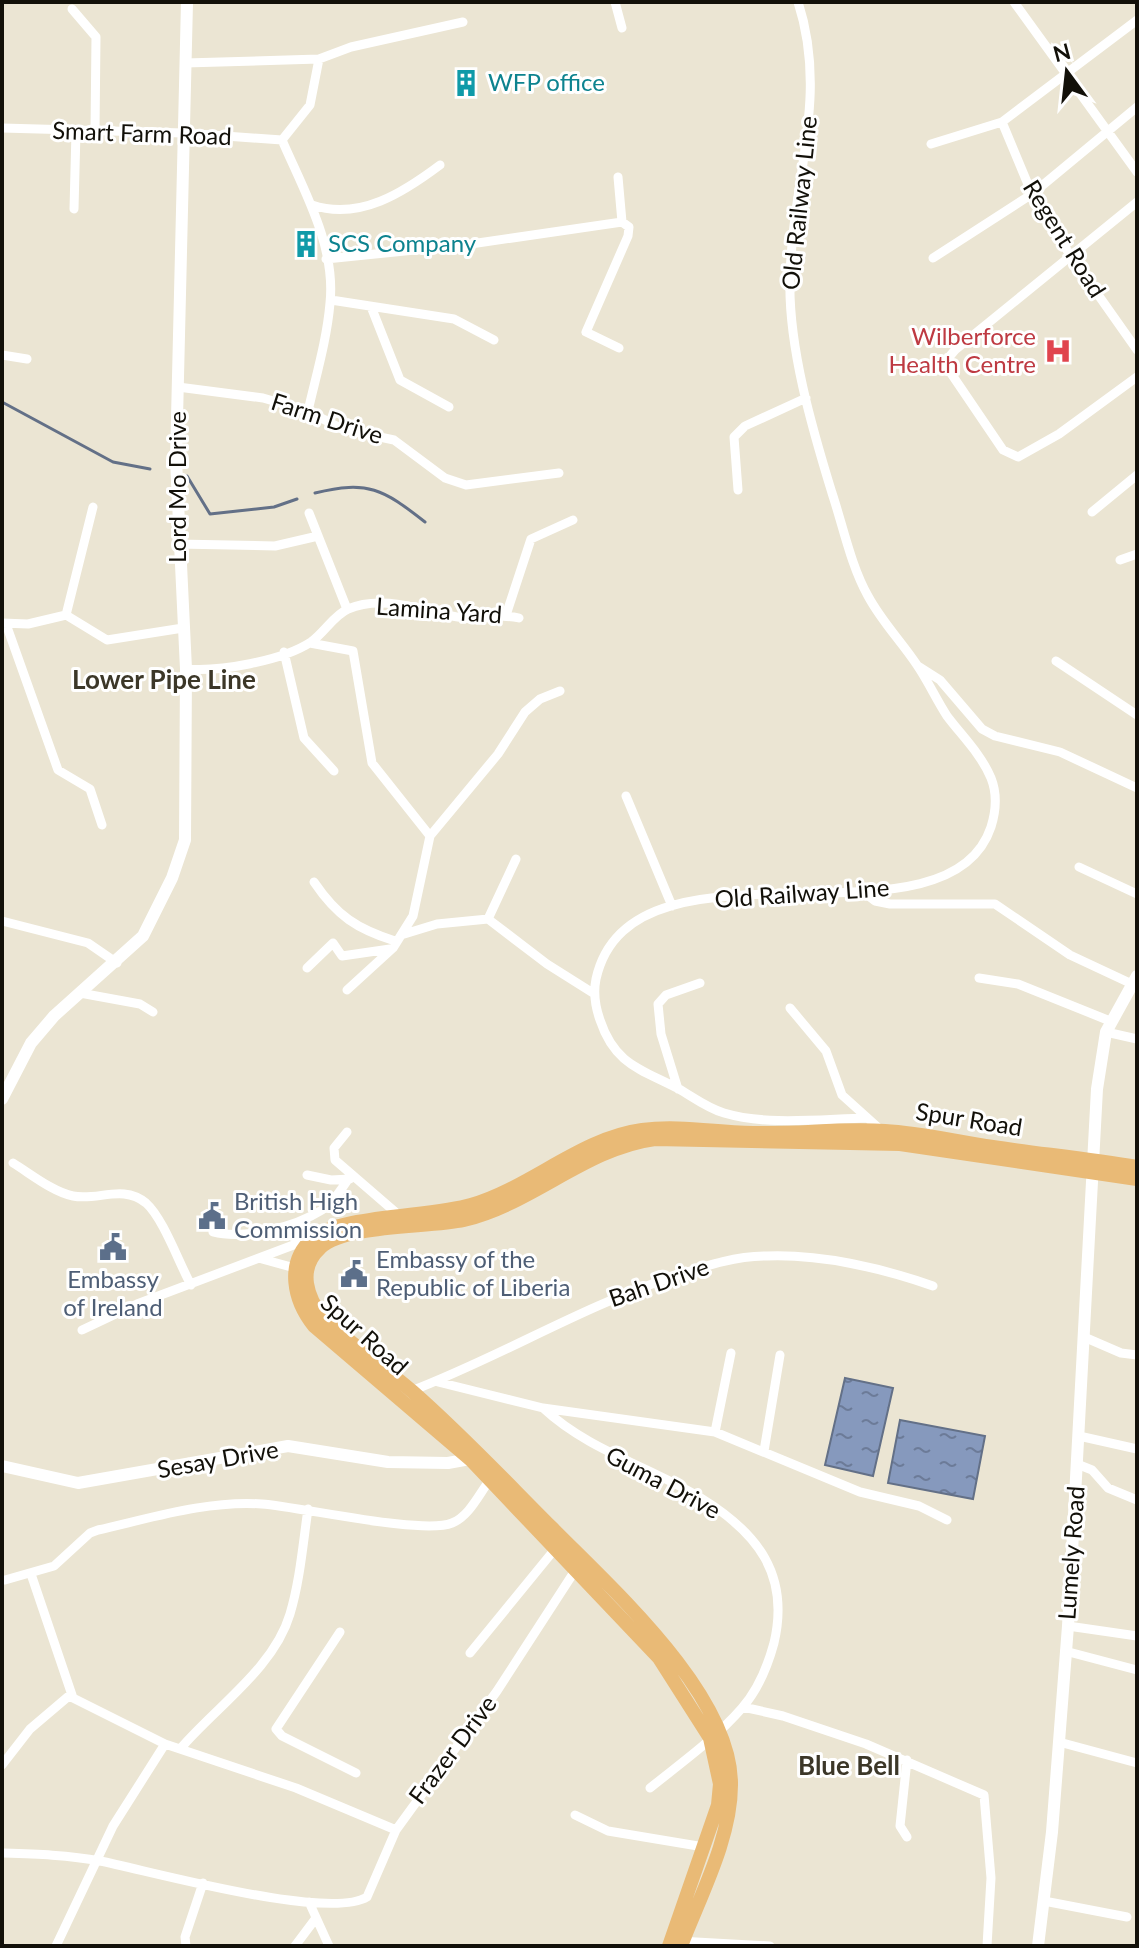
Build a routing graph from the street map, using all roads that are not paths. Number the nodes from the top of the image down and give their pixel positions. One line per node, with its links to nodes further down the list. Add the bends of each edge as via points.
1 (187, 2): 10 (street, Lord Mo Drive)
2 (615, 2): 8 (street)
3 (798, 2): 41 (street, Old Railway Line, via 812,57 812,84 790,301)
4 (1014, 2): 11 (street)
5 (72, 9): 15 (street, via 96,37)
6 (1137, 20): 11 (street)
7 (463, 22): 9 (street)
8 (622, 28)
9 (319, 59): 10 (street); 19 (street, via 310,105)
10 (185, 63): 18 (street, Lord Mo Drive)
11 (1067, 75): 13 (street); 17 (street)
12 (1137, 107): 17 (street)
13 (1002, 122): 20 (street); 24 (street, Regent Road)
14 (2, 128): 16 (street, Smart Farm Road)
15 (95, 130): 16 (street, Smart Farm Road); 18 (street, Smart Farm Road)
16 (76, 131): 27 (street)
17 (1106, 131): 22 (street); 24 (street)
18 (184, 133): 19 (street, Smart Farm Road); 40 (street, Lord Mo Drive)
19 (282, 140): 26 (street)
20 (931, 144)
21 (440, 165): 26 (street, via 388,201 335,208)
22 (1137, 172)
23 (618, 177): 28 (street)
24 (1032, 194): 29 (street, Regent Road); 30 (street)
25 (1137, 202): 29 (street)
26 (312, 205): 31 (street)
27 (74, 209)
28 (622, 222): 31 (street); 35 (street, via 629,227 628,236 586,332)
29 (1070, 255): 36 (street, Regent Road); 39 (street, via 944,363 1010,455 1025,454 1048,440)
30 (933, 258)
31 (326, 259): 32 (street)
32 (331, 300): 33 (street); 43 (street)
33 (372, 309): 34 (street, via 454,319); 42 (street, via 400,380)
34 (494, 340)
35 (619, 348)
36 (1137, 350)
37 (2, 355): 38 (street)
38 (27, 359)
39 (1137, 377)
40 (178, 387): 43 (street, Farm Drive, via 234,392); 52 (street, Lord Mo Drive)
41 (806, 398): 46 (street, via 745,426 734,437); 64 (street, Old Railway Line, via 864,590)
42 (449, 407)
43 (308, 411): 44 (street, Farm Drive, via 342,429 394,440 451,481 478,484)
44 (559, 473)
45 (1137, 475): 48 (street)
46 (738, 490)
47 (93, 507): 56 (street)
48 (1092, 512)
49 (309, 513): 51 (street)
50 (573, 520): 57 (street, via 531,539)
51 (318, 536): 52 (street, via 275,546); 55 (street)
52 (177, 544): 60 (street, Lord Mo Drive)
53 (1137, 554): 54 (street)
54 (1120, 560)
55 (347, 609): 57 (street, Lamina Yard, via 395,604 465,618); 61 (street, Lamina Yard)
56 (66, 615): 59 (street); 60 (street, via 107,640)
57 (506, 615): 58 (street, Lamina Yard)
58 (519, 618)
59 (4, 623): 71 (street, via 58,770 90,789)
60 (183, 628): 65 (street, Lord Mo Drive)
61 (310, 643): 62 (street, Lamina Yard); 72 (street, via 353,651 372,763)
62 (284, 652): 65 (street, Lamina Yard, via 227,669); 68 (street, via 304,738)
63 (1056, 661): 67 (street)
64 (918, 666): 69 (street, Old Railway Line, via 940,680 982,729 1060,752); 76 (street, Old Railway Line, via 992,780 996,797 990,830 947,875 928,883)
65 (186, 669): 82 (street, Lord Mo Drive, via 185,840 153,919)
66 (560, 691): 72 (street, via 525,712 498,754)
67 (1137, 715)
68 (334, 771)
69 (1137, 788)
70 (626, 796): 78 (street)
71 (102, 825)
72 (430, 836): 81 (street, via 419,901)
73 (516, 859): 79 (street)
74 (1079, 867): 77 (street)
75 (314, 882): 81 (street, via 360,930)
76 (862, 891): 78 (street, Old Railway Line, via 736,895); 85 (street, via 890,904 995,904 1070,955)
77 (1137, 894)
78 (672, 906): 89 (street, Old Railway Line, via 620,931 599,966)
79 (488, 919): 81 (street, via 447,922); 89 (street)
80 (2, 921): 82 (street, via 88,943)
81 (396, 941): 83 (street, via 342,956 333,943); 87 (street)
82 (117, 963): 88 (street)
83 (307, 968)
84 (979, 978): 92 (street, via 1018,984)
85 (1134, 980): 92 (street)
86 (700, 983): 94 (street, via 666,995 658,1004)
87 (347, 990)
88 (80, 993): 91 (street, via 140,1004); 95 (street, via 31,1043)
89 (593, 993): 94 (street, via 606,1037 620,1058)
90 (790, 1008): 96 (street, via 826,1051 842,1095)
91 (153, 1012)
92 (1108, 1026): 93 (street); 101 (street, Lumely Road, via 1097,1089)
93 (1137, 1039)
94 (678, 1089): 96 (street, via 723,1112 746,1117)
95 (2, 1099)
96 (867, 1118): 97 (street)
97 (882, 1131): 99 (main road, Spur Road, via 668,1128 642,1130); 101 (main road, Spur Road)
98 (347, 1132): 105 (street, via 332,1154)
99 (606, 1147): 101 (main road, Spur Road, via 655,1139 878,1143); 106 (main road, Spur Road, via 503,1193 438,1213); 118 (main road, Spur Road, via 495,1211 438,1225 347,1235 321,1247 309,1266 308,1294 324,1319)
100 (13, 1163): 111 (street, via 75,1196 129,1194 145,1202)
101 (1095, 1165): 102 (main road, Spur Road); 104 (main road, Spur Road); 114 (street, Lumely Road)
102 (1137, 1167)
103 (307, 1175): 105 (street)
104 (1137, 1179)
105 (350, 1180): 106 (street); 107 (street, via 314,1215 242,1237)
106 (402, 1217): 108 (main road, Spur Road, via 337,1226)
107 (213, 1232)
108 (312, 1238): 109 (street); 110 (main road)
109 (262, 1259): 110 (street); 111 (street)
110 (295, 1268): 118 (main road, Spur Road, via 305,1314)
111 (191, 1285): 113 (street)
112 (933, 1286): 119 (street, Bah Drive, via 881,1270 782,1256 738,1258 591,1306)
113 (82, 1330)
114 (1084, 1337): 117 (street); 123 (street, Lumely Road)
115 (731, 1353): 122 (street)
116 (780, 1355): 125 (street)
117 (1137, 1355)
118 (371, 1366): 120 (main road, Spur Road)
119 (438, 1382): 120 (street, Bah Drive); 121 (street)
120 (407, 1395): 126 (main road, Spur Road)
121 (543, 1408): 122 (street); 145 (street, Guma Drive, via 591,1444 703,1499 741,1529 767,1559 777,1585 779,1620 771,1655)
122 (715, 1432): 125 (street)
123 (1079, 1436): 124 (street); 127 (street, Lumely Road)
124 (1137, 1449)
125 (764, 1451): 132 (street, via 860,1492 919,1506)
126 (476, 1458): 128 (street, Sesay Drive, via 388,1462 288,1446 78,1483); 129 (main road, Spur Road)
127 (1077, 1464): 130 (street, via 1092,1470 1108,1488); 138 (street, Lumely Road)
128 (2, 1466)
129 (493, 1476): 131 (street, via 464,1514 434,1527); 133 (main road, Spur Road)
130 (1137, 1500)
131 (308, 1509): 136 (street, via 220,1505 98,1530 64,1560); 149 (street, via 290,1615 278,1639)
132 (947, 1520)
133 (546, 1530): 134 (main road, Spur Road); 135 (main road, Spur Road)
134 (555, 1549): 135 (main road, Spur Road); 142 (street)
135 (580, 1564): 146 (main road, Spur Road, via 686,1676); 156 (street, Frazer Drive)
136 (31, 1574): 137 (street); 144 (street)
137 (5, 1580)
138 (1068, 1626): 140 (street); 141 (street, Lumely Road)
139 (340, 1632): 153 (street, via 276,1729)
140 (1137, 1636)
141 (1065, 1651): 143 (street); 147 (street, Lumely Road)
142 (470, 1653)
143 (1137, 1670)
144 (70, 1695): 148 (street); 152 (street, via 30,1729)
145 (743, 1707): 146 (street, Guma Drive); 150 (street)
146 (715, 1734): 154 (street, Guma Drive); 158 (main road, Spur Road, via 718,1805); 166 (main road, Spur Road, via 728,1755 729,1808 718,1849)
147 (1059, 1742): 151 (street); 162 (street, Lumely Road)
148 (165, 1744): 149 (street); 160 (street)
149 (181, 1748): 156 (street)
150 (907, 1760): 157 (street, via 900,1826); 172 (street, via 979,1791 987,1800)
151 (1137, 1763)
152 (2, 1765)
153 (356, 1773)
154 (650, 1788)
155 (575, 1815): 158 (street, via 608,1831)
156 (396, 1830): 163 (street, Frazer Drive, via 367,1897 349,1904)
157 (907, 1837)
158 (704, 1847): 166 (main road, Spur Road)
159 (2, 1853): 160 (street)
160 (97, 1861): 161 (street); 167 (street)
161 (203, 1883): 163 (street); 168 (street)
162 (1044, 1901): 164 (street); 173 (street, Lumely Road)
163 (309, 1902): 165 (street)
164 (1127, 1917)
165 (316, 1918): 169 (street); 170 (street)
166 (676, 1943): 171 (street)
167 (56, 1946)
168 (186, 1946)
169 (295, 1946)
170 (329, 1946)
171 (770, 1946)
172 (987, 1946)
173 (1039, 1946)

